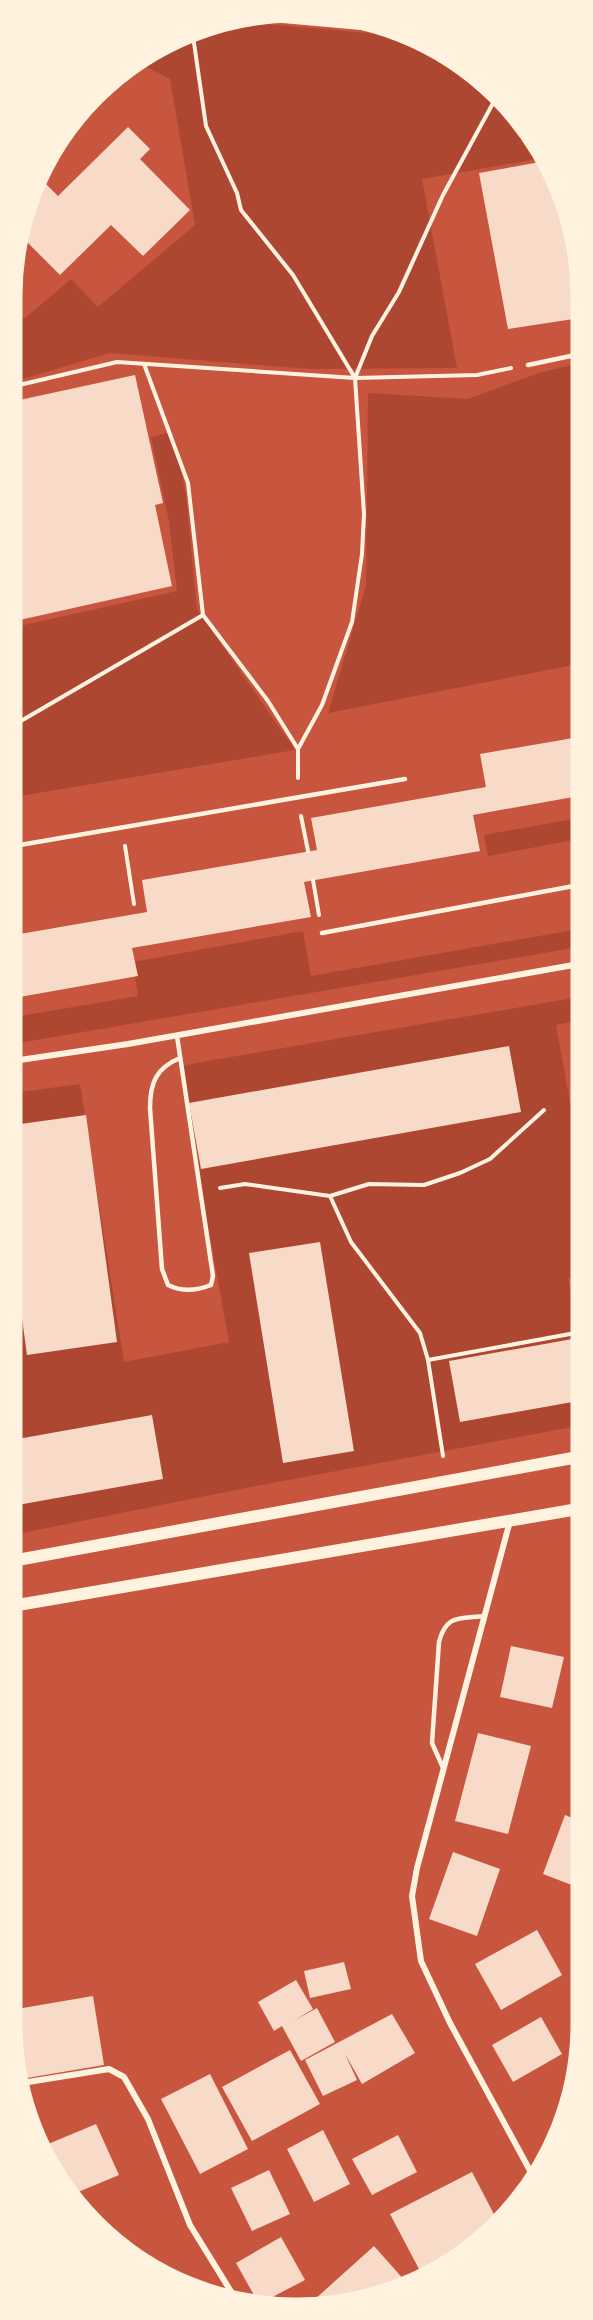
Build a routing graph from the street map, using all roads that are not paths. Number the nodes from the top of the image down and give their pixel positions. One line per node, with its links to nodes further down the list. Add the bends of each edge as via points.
1 (572, 356): 2 (lane)
2 (528, 365)
3 (405, 778): 4 (lane)
4 (21, 845)
5 (572, 886): 6 (lane)
6 (322, 933)
7 (572, 965): 8 (street)
8 (177, 1036): 9 (lane); 10 (street)
9 (180, 1058): 9 (lane, via 213,1282 190,1290 168,1285 162,1269 150,1108 156,1075 166,1064)
10 (21, 1060)
11 (572, 1458): 14 (main road)
12 (572, 1510): 13 (main road)
13 (511, 1521): 15 (main road); 16 (street)
14 (21, 1559)
15 (21, 1604)
16 (485, 1616): 17 (street); 17 (lane, via 449,1620 439,1642 432,1743)
17 (444, 1771): 19 (street, via 412,1896 421,1961)
18 (27, 2082): 20 (street, via 109,2069 124,2077 148,2120 190,2225)
19 (530, 2170)
20 (232, 2292)

